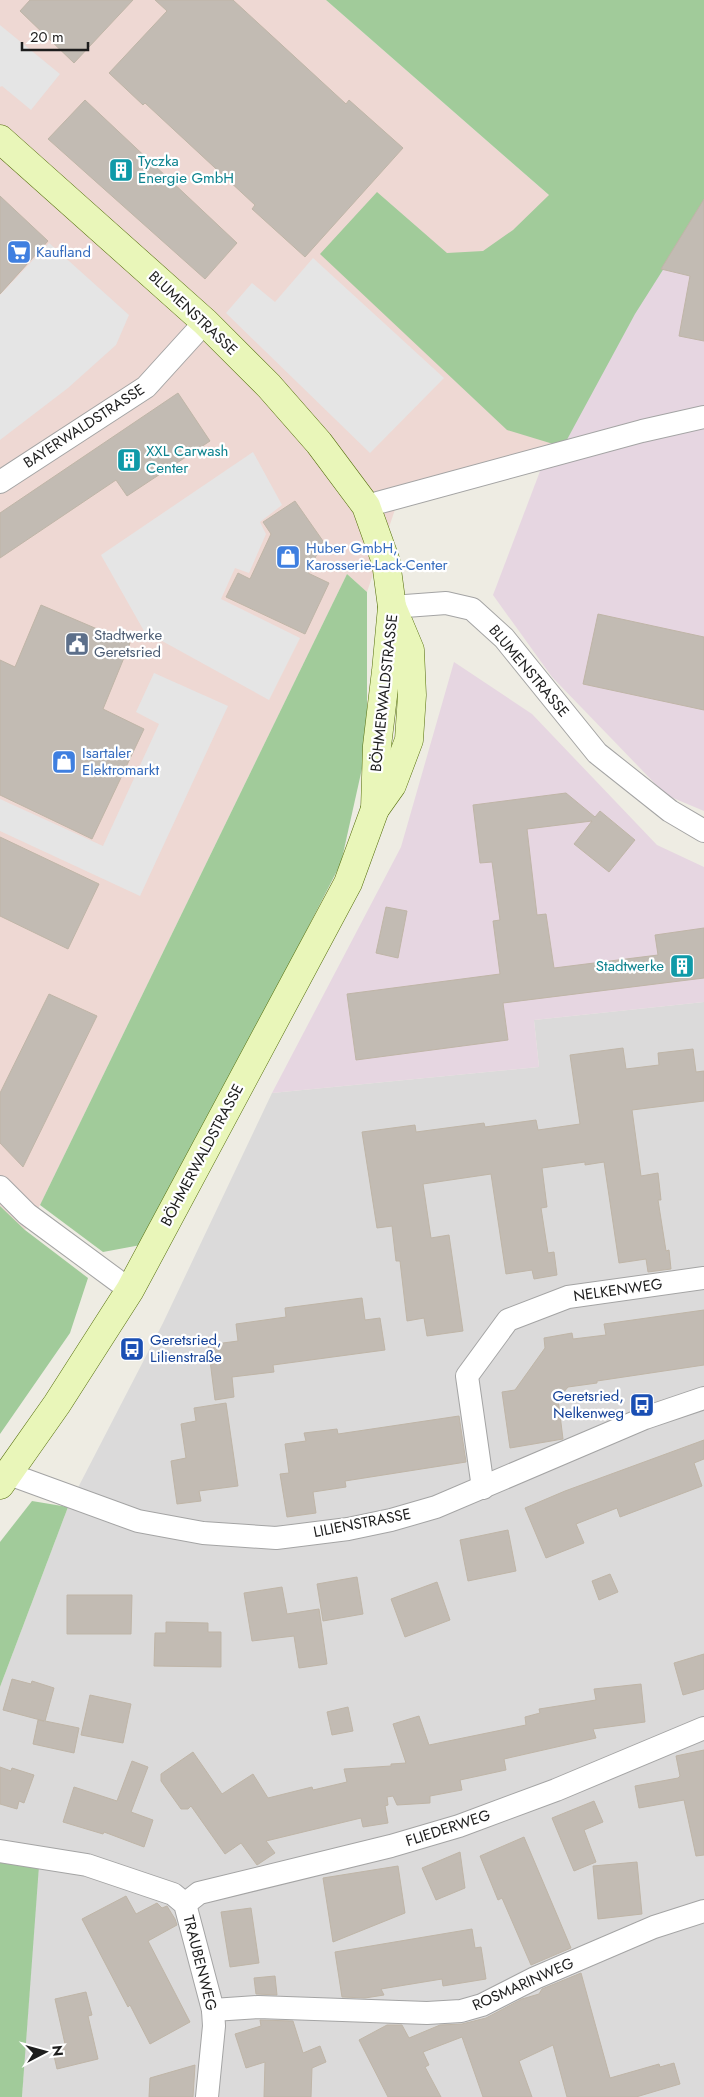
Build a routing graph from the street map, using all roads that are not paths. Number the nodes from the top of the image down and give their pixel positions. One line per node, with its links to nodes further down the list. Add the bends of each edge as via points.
1 (0, 139): 2 (street, BLUMENSTRASSE)
2 (205, 322): 4 (street, BAYERWALDSTRASSE, via 146,388); 5 (street, BLUMENSTRASSE, via 320,443)
3 (704, 417): 5 (street)
4 (0, 482)
5 (366, 506): 6 (street, BLUMENSTRASSE, via 386,562)
6 (392, 607): 7 (street, BLUMENSTRASSE, via 446,603 472,609 504,638 597,753 670,812); 10 (street, BÖHMERWALDSTRASSE, via 377,746 375,809 348,883)
7 (704, 831)
8 (0, 1187): 10 (street, via 27,1214)
9 (704, 1278): 13 (street, NELKENWEG, via 568,1297 508,1320 467,1376)
10 (130, 1290): 12 (street, BÖHMERWALDSTRASSE)
11 (704, 1398): 13 (street, LILIENSTRASSE, via 645,1418)
12 (4, 1480): 13 (street, LILIENSTRASSE, via 138,1521 203,1533 276,1538 391,1520 436,1507)
13 (483, 1488)
14 (704, 1728): 16 (street, FLIEDERWEG, via 556,1790 459,1826 199,1893)
15 (0, 1850): 16 (street, TRAUBENWEG, via 87,1865 173,1894)
16 (185, 1904): 18 (street, TRAUBENWEG)
17 (704, 1911): 18 (street, ROSMARINWEG, via 639,1934 526,1982 482,2005 461,2011 426,2013 268,2007)
18 (213, 2010): 19 (street, TRAUBENWEG)
19 (207, 2097)

